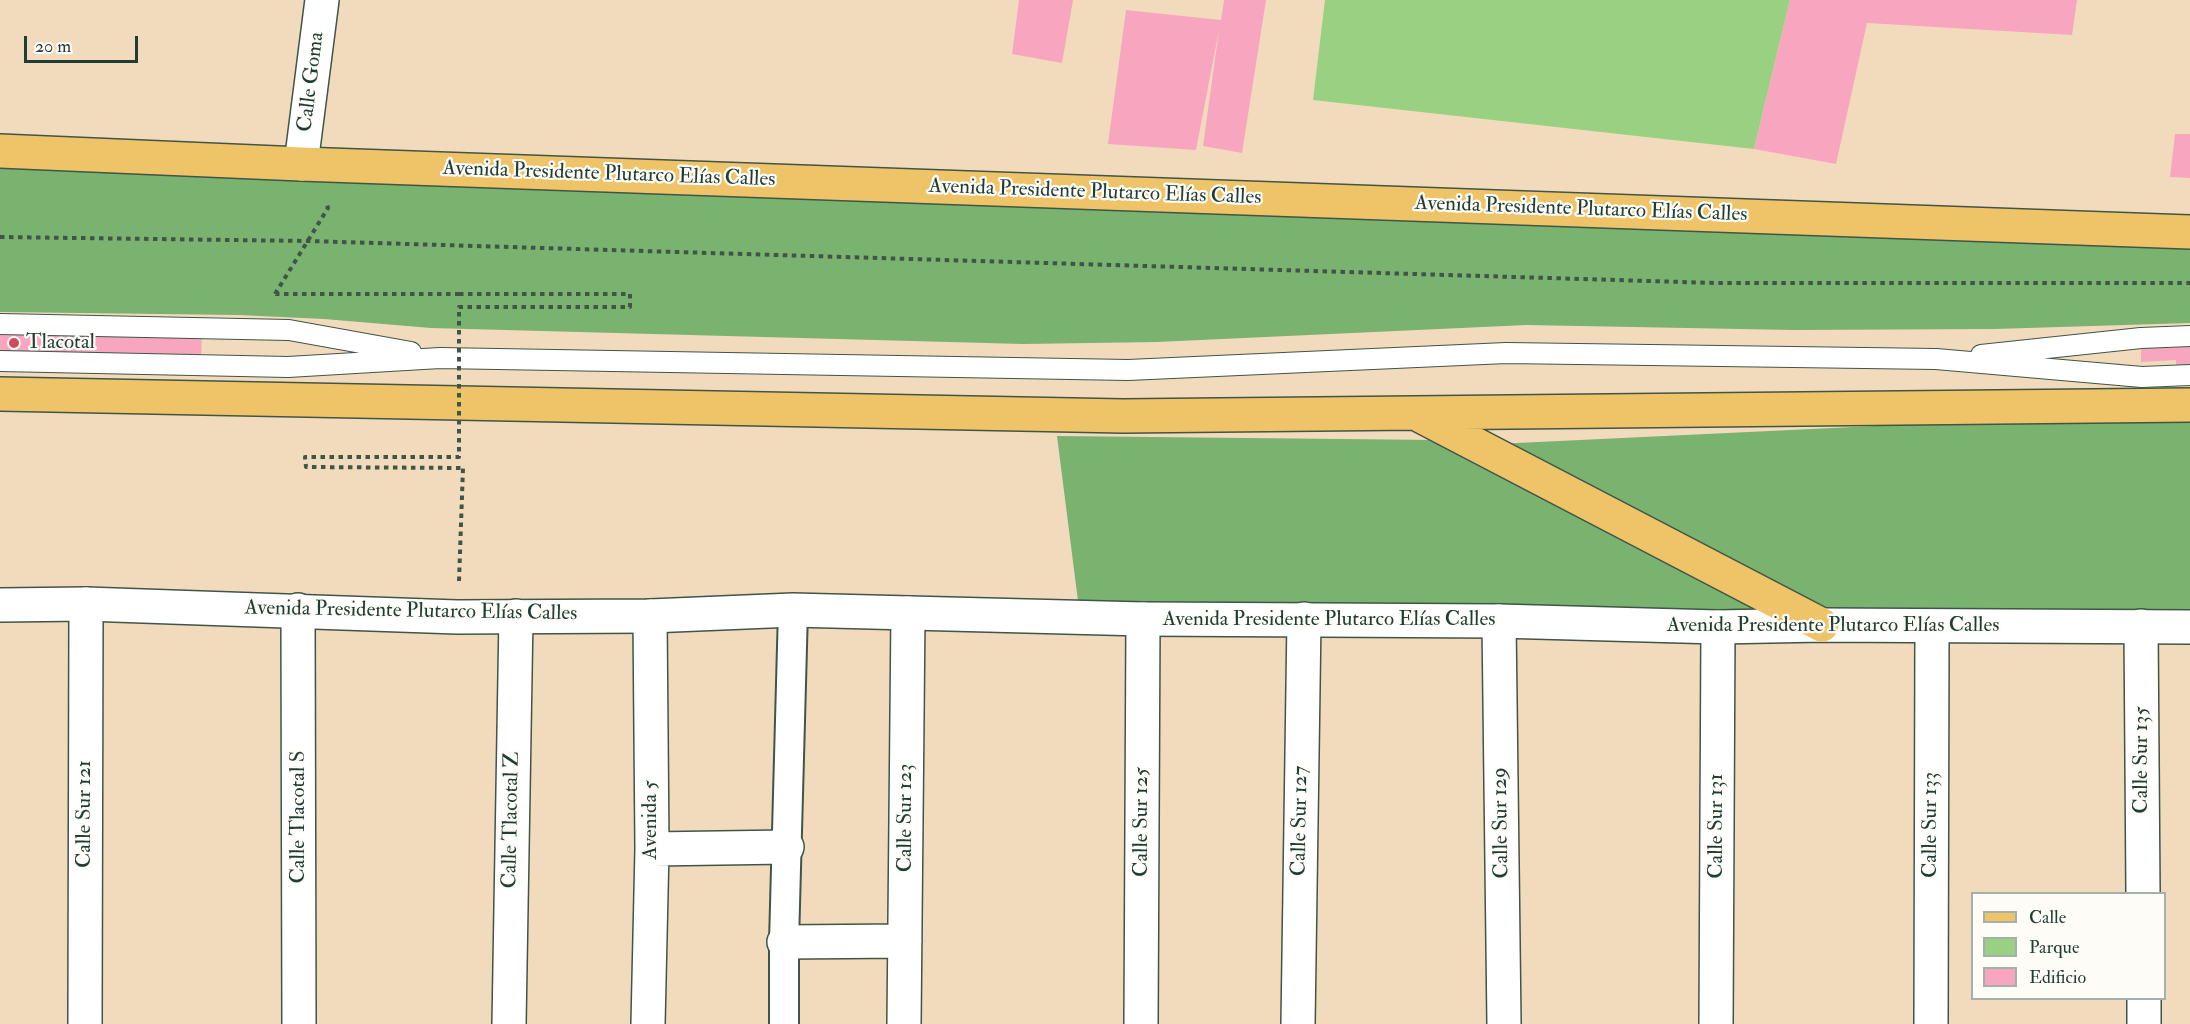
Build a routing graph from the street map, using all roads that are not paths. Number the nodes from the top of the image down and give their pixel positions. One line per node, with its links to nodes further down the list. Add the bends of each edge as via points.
1 (322, 0): 3 (street, Calle Goma)
2 (0, 151): 3 (main road, Avenida Presidente Plutarco Elías Calles)
3 (306, 164): 4 (main road, Avenida Presidente Plutarco Elías Calles)
4 (2190, 232)
5 (0, 324): 7 (lane, via 289,330)
6 (2190, 336): 8 (lane)
7 (440, 358): 8 (lane, via 1128,370 1506,353); 9 (lane, via 288,367)
8 (1936, 359): 10 (lane, via 2142,377)
9 (0, 361)
10 (2190, 375)
11 (0, 394): 13 (main road, via 1122,416)
12 (2190, 405): 13 (main road)
13 (1417, 414): 24 (main road)
14 (86, 604): 15 (street, Avenida Presidente Plutarco Elías Calles); 16 (street, Avenida Presidente Plutarco Elías Calles); 35 (street, Calle Sur 121)
15 (0, 605)
16 (298, 610): 19 (street, Avenida Presidente Plutarco Elías Calles); 36 (street, Calle Tlacotal S)
17 (793, 610): 18 (street, Avenida Presidente Plutarco Elías Calles); 20 (street, Avenida Presidente Plutarco Elías Calles); 29 (street)
18 (908, 613): 21 (street, Avenida Presidente Plutarco Elías Calles); 32 (street, Calle Sur 123)
19 (516, 616): 20 (street, Avenida Presidente Plutarco Elías Calles); 37 (street, Calle Tlacotal Z)
20 (650, 616): 30 (street, Avenida 5)
21 (1143, 619): 22 (street, Avenida Presidente Plutarco Elías Calles); 41 (street, Calle Sur 125)
22 (1304, 619): 23 (street, Avenida Presidente Plutarco Elías Calles); 42 (street, Calle Sur 127)
23 (1499, 621): 27 (street, Avenida Presidente Plutarco Elías Calles); 43 (street, Calle Sur 129)
24 (1822, 625): 25 (street, Avenida Presidente Plutarco Elías Calles); 27 (street, Avenida Presidente Plutarco Elías Calles)
25 (1932, 626): 26 (street, Avenida Presidente Plutarco Elías Calles); 45 (street, Calle Sur 133)
26 (2141, 626): 28 (street, Avenida Presidente Plutarco Elías Calles); 31 (street, Calle Sur 135)
27 (1718, 627): 44 (street, Calle Sur 131)
28 (2190, 627)
29 (787, 847): 30 (street); 33 (street)
30 (652, 849): 38 (street, Avenida 5)
31 (2143, 892)
32 (905, 940): 33 (street); 40 (street, Calle Sur 123)
33 (784, 942): 39 (street)
34 (2144, 1000): 46 (street)
35 (85, 1024)
36 (299, 1024)
37 (509, 1024)
38 (648, 1024)
39 (783, 1024)
40 (904, 1024)
41 (1141, 1024)
42 (1298, 1024)
43 (1504, 1024)
44 (1716, 1024)
45 (1930, 1024)
46 (2144, 1024)

